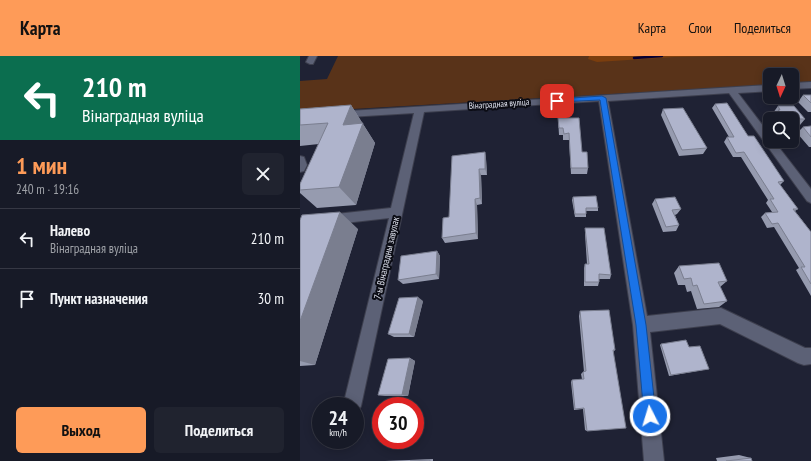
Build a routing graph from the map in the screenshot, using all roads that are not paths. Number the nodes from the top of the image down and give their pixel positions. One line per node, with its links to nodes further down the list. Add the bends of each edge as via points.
1 (811, 85): 2 (street)
2 (799, 86)
3 (763, 88): 4 (street, Вінаградная вуліца)
4 (731, 90): 5 (street, Вінаградная вуліца); 10 (street)
5 (602, 98): 6 (street, Вінаградная вуліца); 13 (street)
6 (420, 110): 7 (street, Вінаградная вуліца); 11 (street, 7-ы Вінаградны завулак)
7 (300, 116)
8 (300, 160): 9 (street)
9 (300, 168)
10 (811, 198)
11 (396, 212): 12 (street); 15 (street, 7-ы Вінаградны завулак)
12 (311, 222)
13 (641, 325): 14 (street, via 722,316 804,357); 16 (street)
14 (811, 356)
15 (354, 397)
16 (654, 461)

